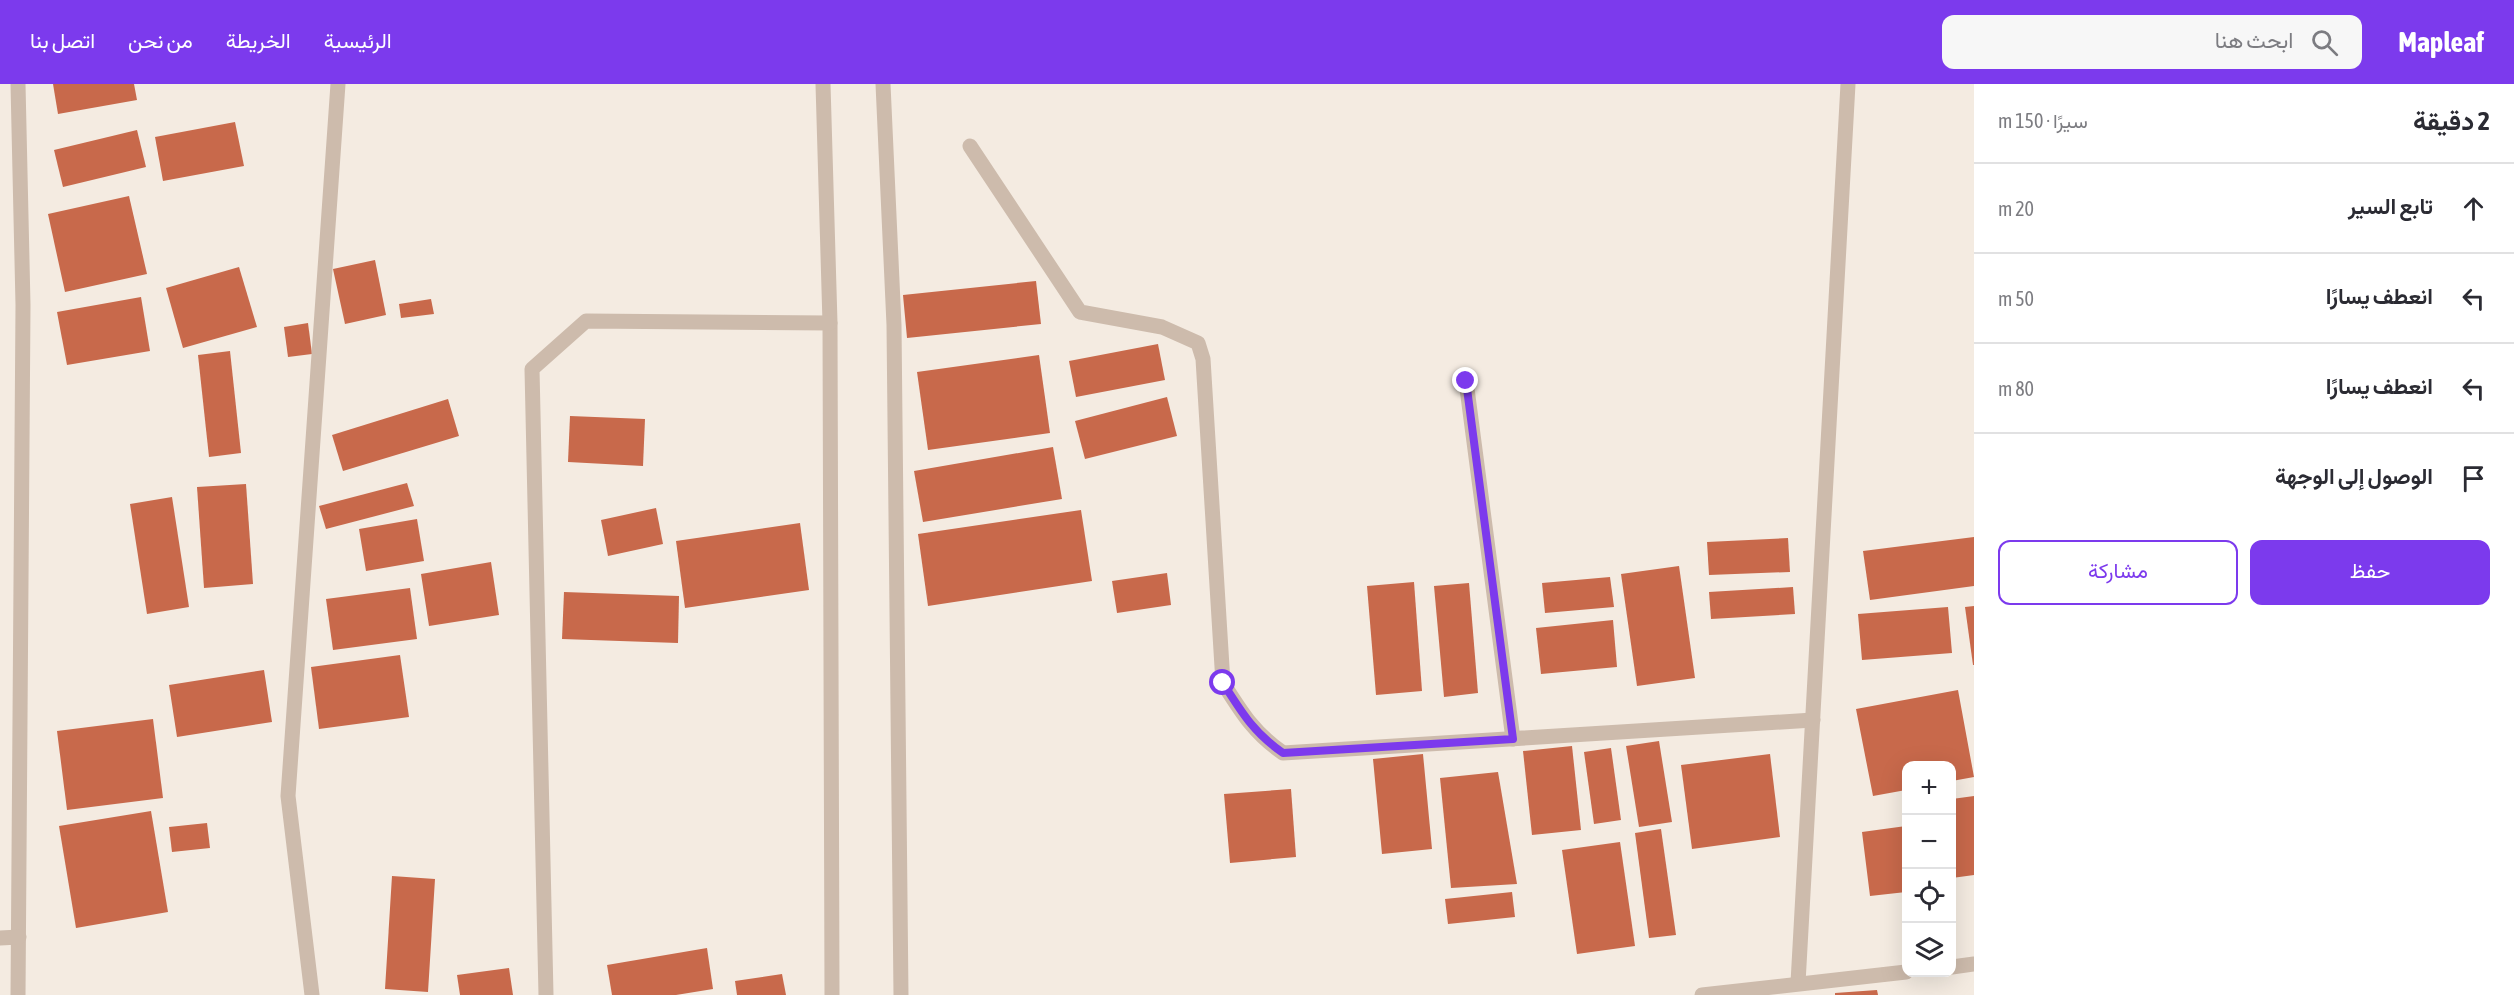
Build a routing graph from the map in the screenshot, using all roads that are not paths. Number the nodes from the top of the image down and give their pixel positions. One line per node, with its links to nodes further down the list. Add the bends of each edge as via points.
1 (18, 84): 11 (street, via 23,305)
2 (338, 84): 18 (street, via 288,796)
3 (823, 84): 7 (street)
4 (883, 84): 21 (street, via 894,325)
5 (1848, 84): 9 (street)
6 (970, 146): 10 (street, via 1080,312 1162,327 1198,343 1203,359 1223,683 1263,740 1283,753)
7 (830, 323): 19 (street, via 586,321 532,369); 20 (street)
8 (1466, 381): 10 (street)
9 (1813, 720): 10 (street); 16 (street)
10 (1513, 739)
11 (19, 937): 12 (street); 17 (street)
12 (0, 938)
13 (1974, 964): 14 (street)
14 (1956, 966)
15 (1902, 972): 16 (street)
16 (1798, 983): 22 (street)
17 (18, 995)
18 (312, 995)
19 (546, 995)
20 (832, 995)
21 (901, 995)
22 (1702, 995)

